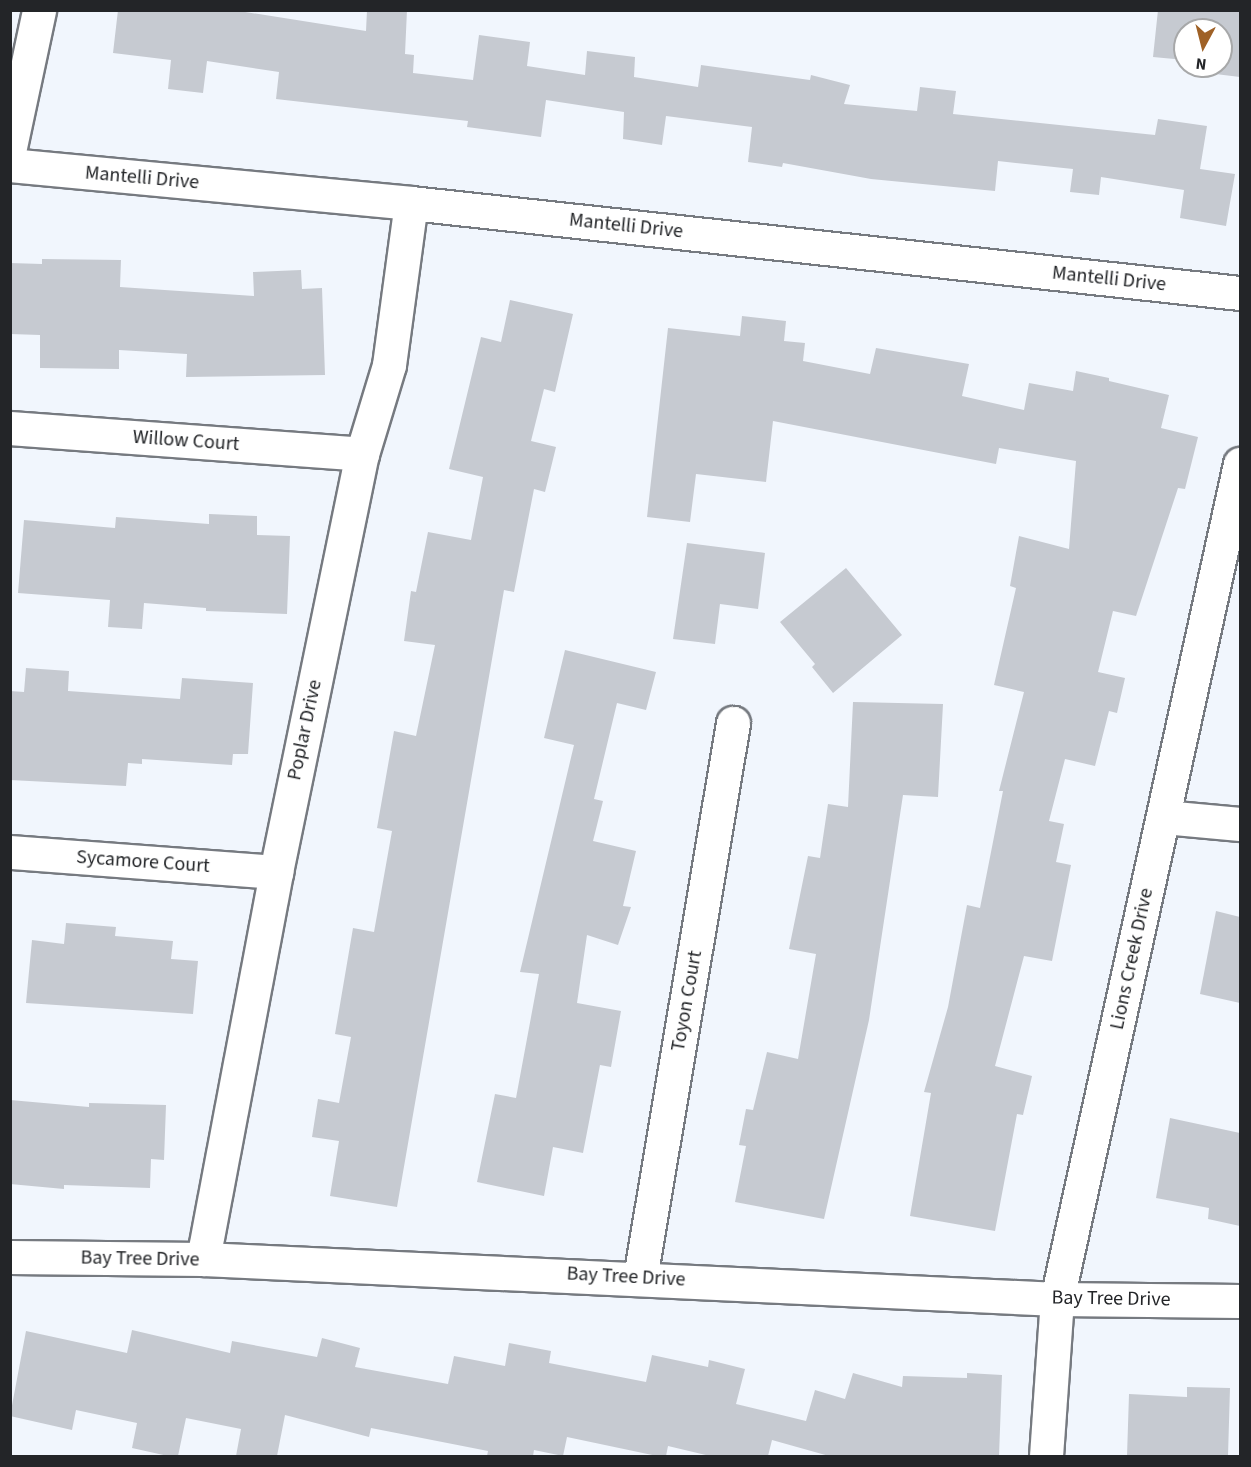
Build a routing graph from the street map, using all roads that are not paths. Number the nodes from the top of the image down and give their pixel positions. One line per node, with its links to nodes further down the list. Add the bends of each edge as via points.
1 (39, 10): 2 (street)
2 (10, 147)
3 (10, 165): 4 (street, Mantelli Drive)
4 (411, 203): 5 (street, Mantelli Drive); 7 (street, Poplar Drive, via 389,365)
5 (1240, 293)
6 (10, 428): 7 (street, Willow Court)
7 (362, 454): 13 (street, Poplar Drive)
8 (1240, 464): 10 (street, Lions Creek Drive)
9 (734, 723): 16 (street, Toyon Court)
10 (1164, 817): 11 (street); 17 (street, Lions Creek Drive)
11 (1240, 824)
12 (10, 852): 13 (street, Sycamore Court)
13 (276, 872): 15 (street, Poplar Drive)
14 (10, 1257): 15 (street, Bay Tree Drive)
15 (203, 1259): 16 (street, Bay Tree Drive)
16 (640, 1278): 17 (street, Bay Tree Drive)
17 (1057, 1299): 18 (street, Bay Tree Drive); 19 (street, Lions Creek Drive)
18 (1240, 1301)
19 (1046, 1456)

